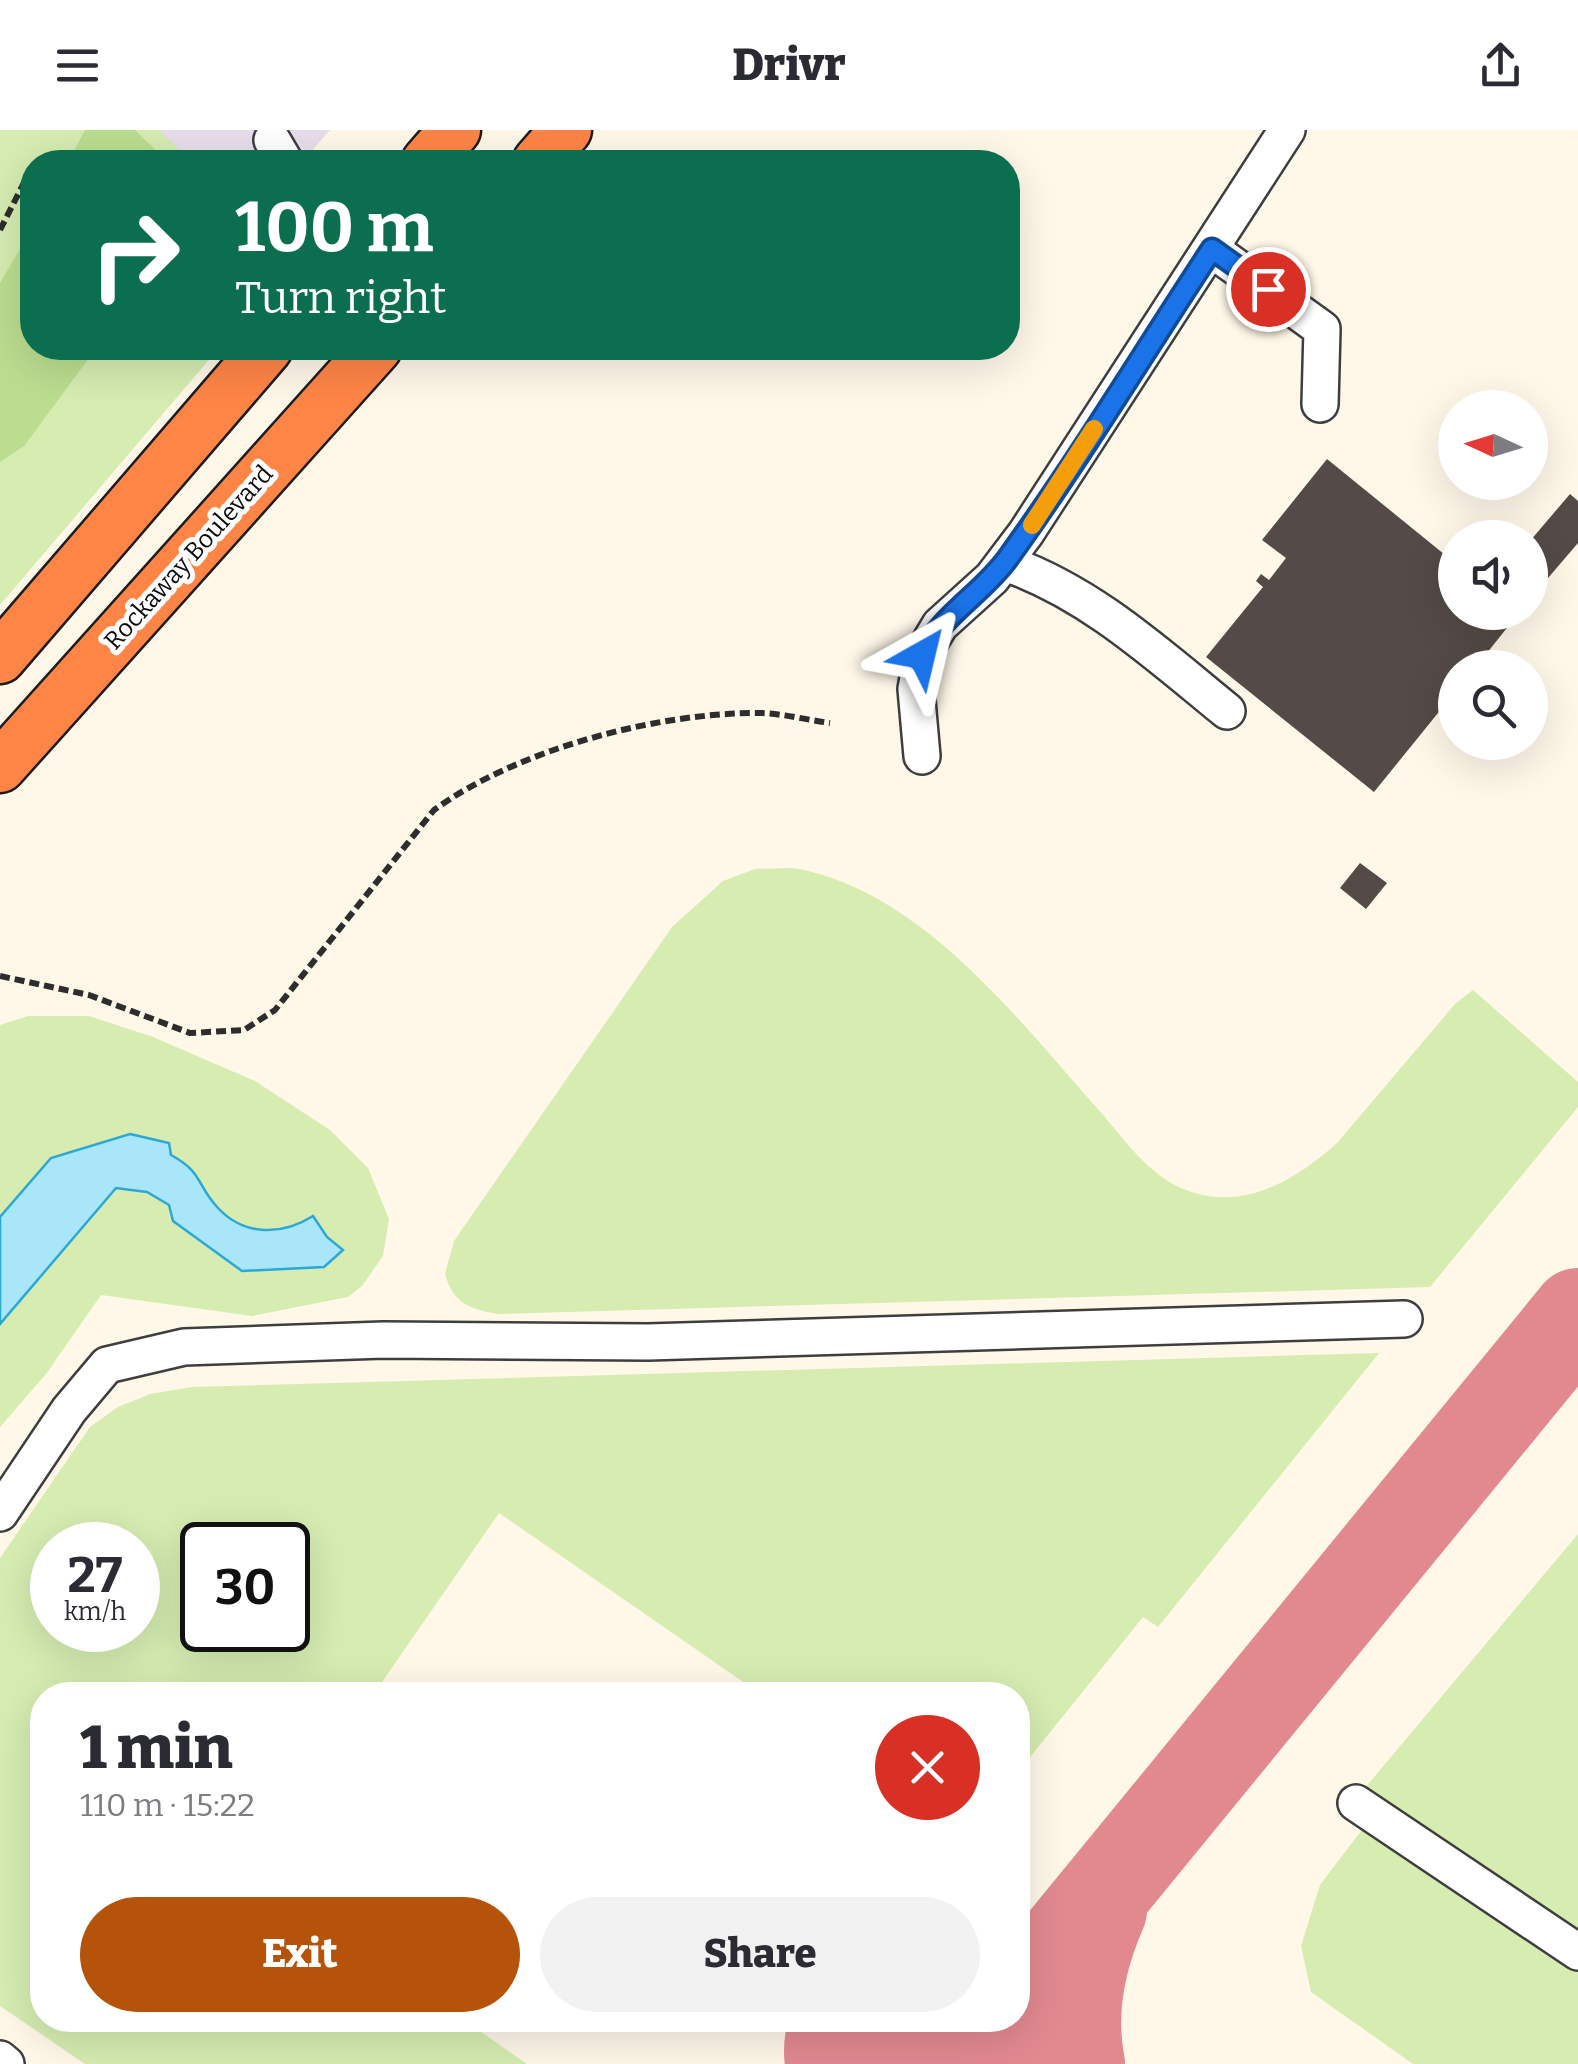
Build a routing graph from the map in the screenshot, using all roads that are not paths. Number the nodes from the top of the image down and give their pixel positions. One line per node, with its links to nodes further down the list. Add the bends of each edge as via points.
1 (454, 130): 4 (highway)
2 (566, 130): 5 (highway)
3 (1287, 130): 6 (street)
4 (437, 150)
5 (548, 150)
6 (1212, 249): 9 (street, via 1322,329); 10 (street)
7 (257, 360): 11 (highway)
8 (365, 360): 14 (highway, Rockaway Boulevard)
9 (1320, 404)
10 (1005, 562): 12 (street, via 1093,607); 13 (street, via 940,625 922,655 916,690)
11 (0, 658)
12 (1228, 711)
13 (922, 756)
14 (0, 767)
15 (1404, 1319): 16 (street, via 184,1348 107,1365)
16 (0, 1513)
17 (1356, 1802): 18 (street)
18 (1578, 1952)
19 (0, 2059): 20 (street)
20 (6, 2064)

